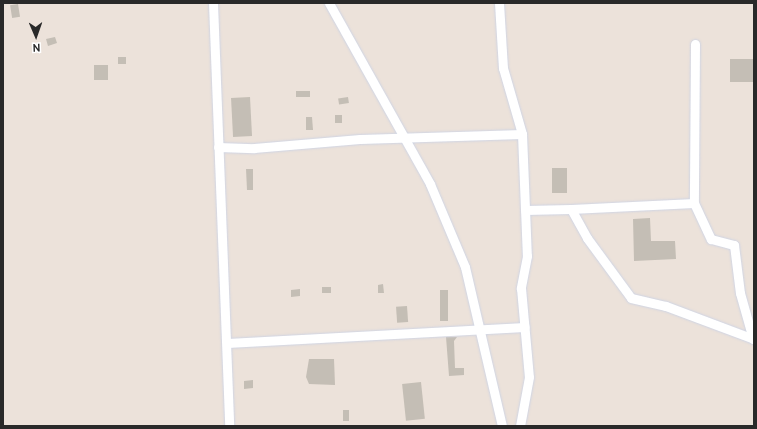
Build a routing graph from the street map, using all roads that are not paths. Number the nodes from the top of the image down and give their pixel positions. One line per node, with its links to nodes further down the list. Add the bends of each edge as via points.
1 (213, 3): 7 (street)
2 (329, 3): 6 (street)
3 (499, 3): 5 (street, via 504,68)
4 (695, 44): 8 (street)
5 (522, 134): 6 (street); 10 (street)
6 (402, 139): 7 (street, via 360,138 271,148); 12 (street, via 430,184 465,267)
7 (218, 146): 14 (street)
8 (694, 203): 9 (street); 13 (street, via 711,239 734,245 740,293)
9 (571, 209): 10 (street); 13 (street, via 587,238 631,298 666,306)
10 (525, 210): 11 (street, via 527,256 521,288)
11 (525, 327): 12 (street); 17 (street, via 529,377)
12 (478, 329): 14 (street); 16 (street)
13 (754, 339)
14 (227, 343): 15 (street)
15 (229, 426)
16 (502, 426)
17 (520, 426)

